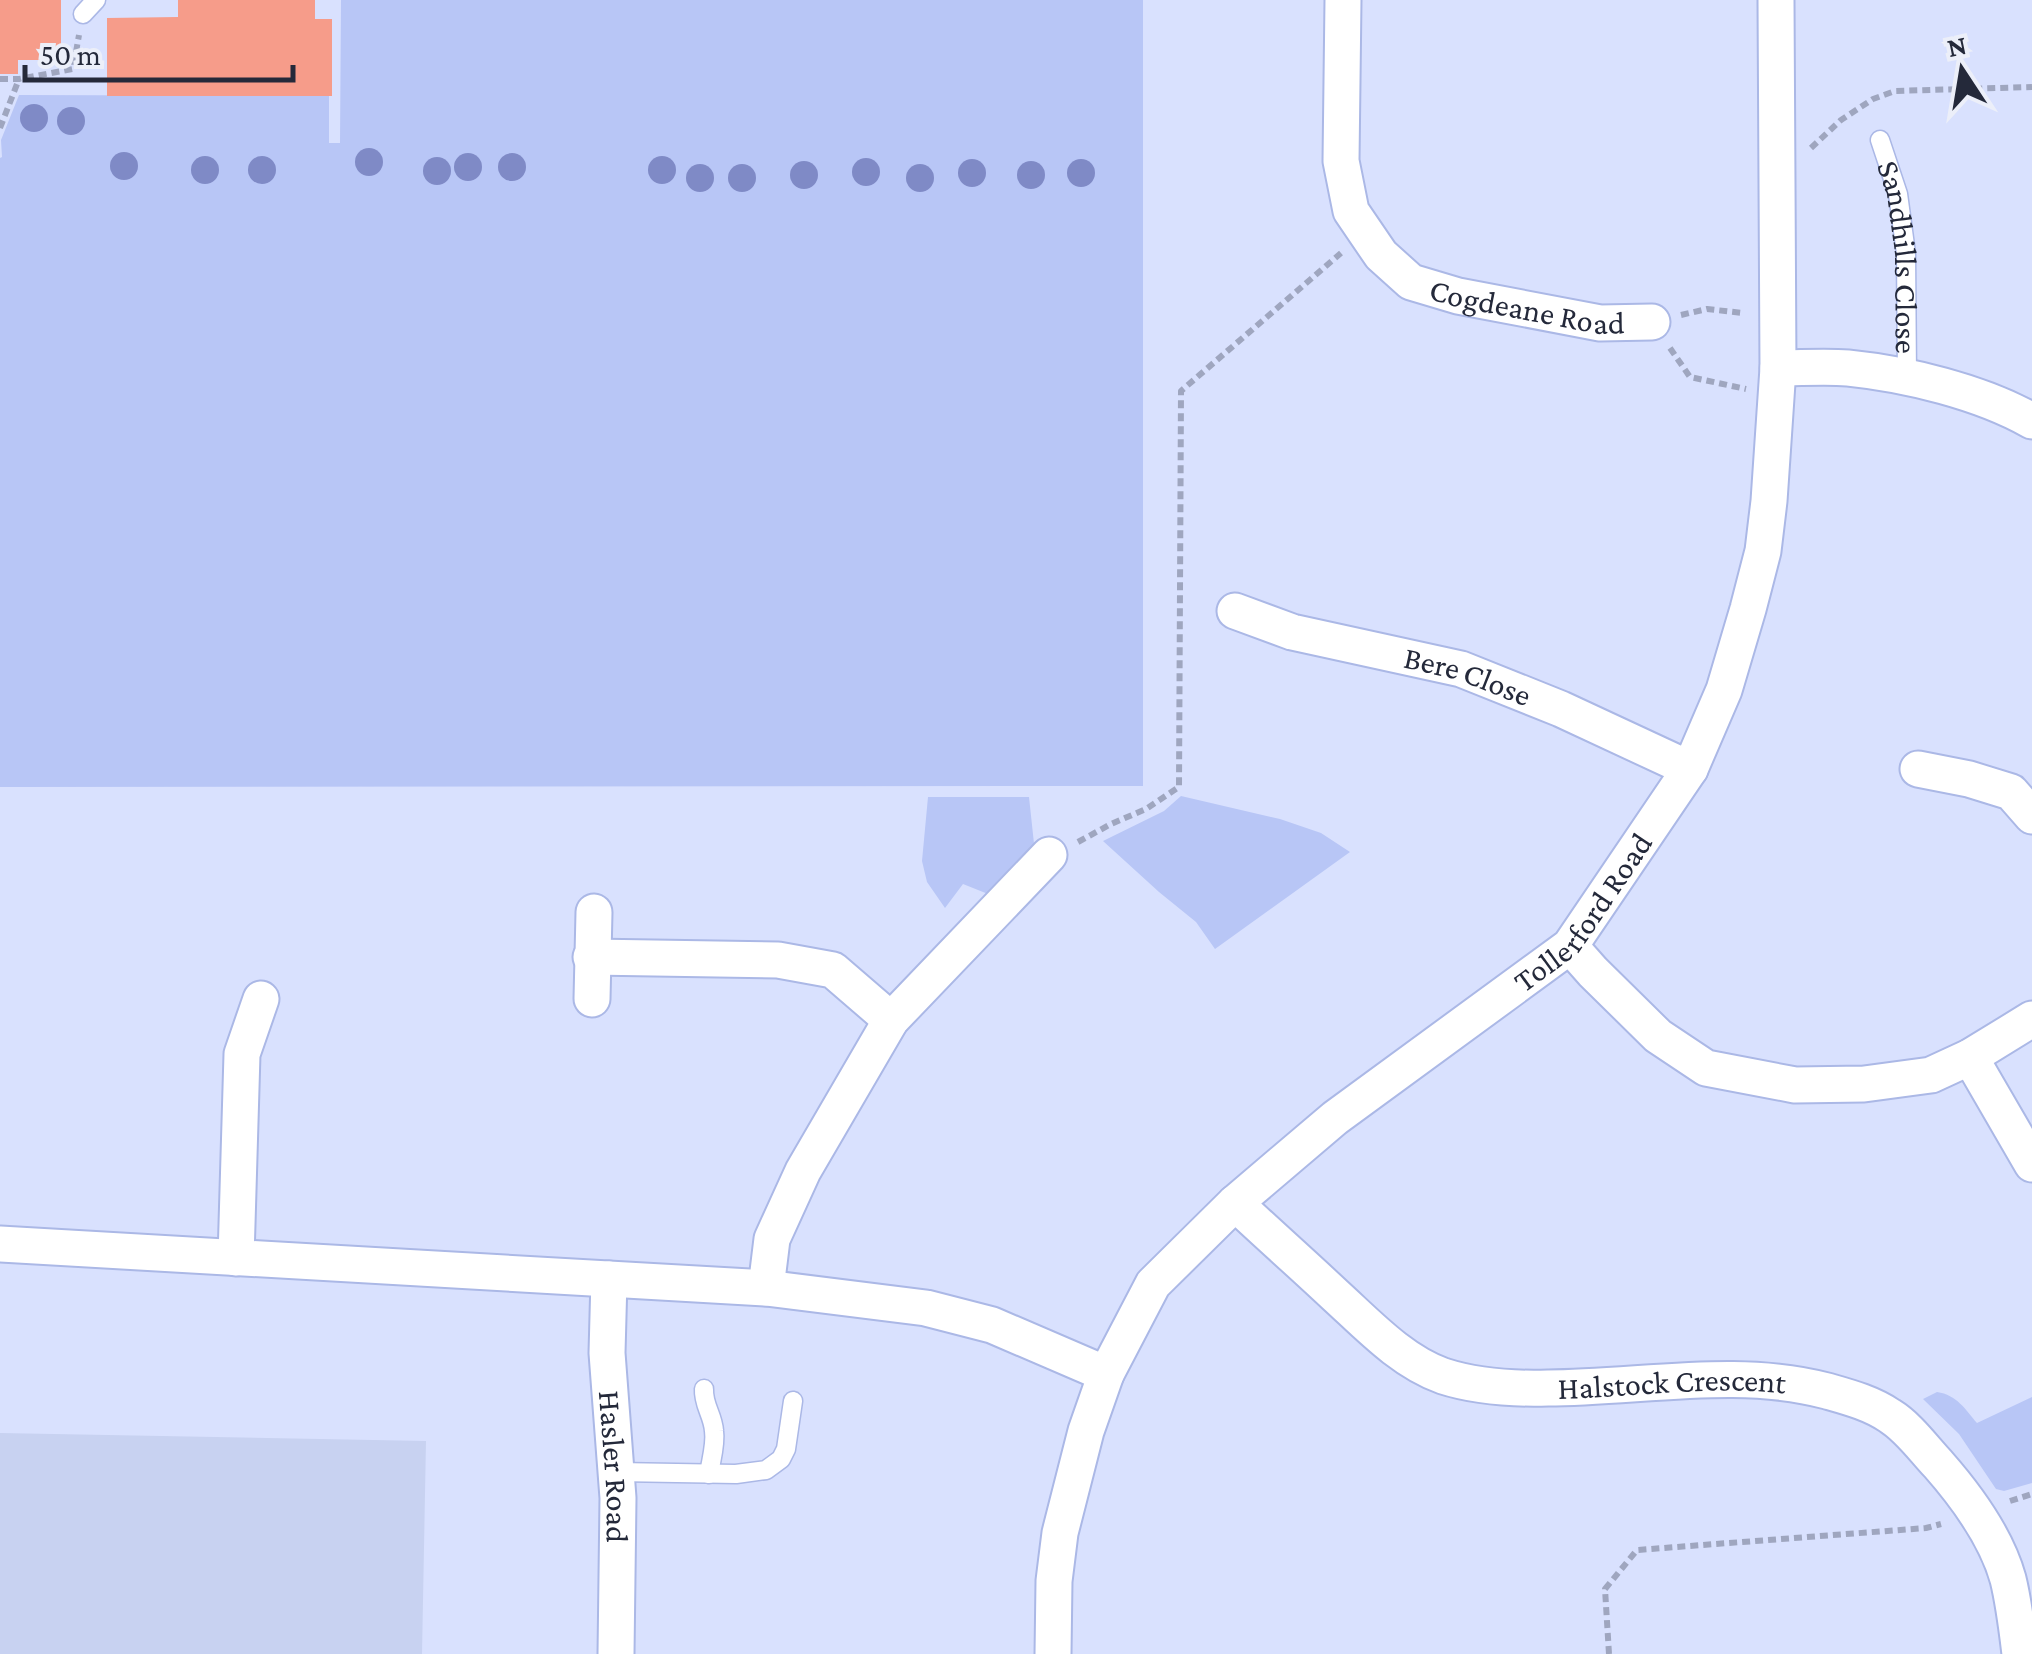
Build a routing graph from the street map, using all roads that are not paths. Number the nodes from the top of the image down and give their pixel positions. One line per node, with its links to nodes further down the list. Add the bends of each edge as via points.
1 (96, 0): 4 (lane)
2 (1344, 0): 6 (street, Cogdeane Road, via 1341,161 1351,210 1381,255 1411,282 1458,296 1600,323)
3 (1776, 0): 8 (street, Tollerford Road)
4 (82, 14)
5 (1880, 140): 7 (lane, Sandhills Close, via 1898,194 1906,253)
6 (1652, 322)
7 (1908, 376): 8 (street, Sandhills Close, via 1844,367); 9 (street, Sandhills Close)
8 (1778, 382): 11 (street, Tollerford Road, via 1763,551 1724,690)
9 (2032, 422)
10 (1235, 610): 11 (street, Bere Close, via 1292,632 1461,669)
11 (1690, 769): 16 (street, Tollerford Road)
12 (1918, 769): 13 (street, via 2011,792)
13 (2032, 816)
14 (1048, 855): 21 (street, via 974,909)
15 (594, 912): 17 (street)
16 (1570, 946): 22 (street, via 1658,1036 1706,1068 1794,1085 1864,1084 1931,1075); 24 (street, Tollerford Road, via 1335,1118)
17 (592, 957): 18 (street); 21 (street, via 778,960 833,970)
18 (592, 999)
19 (261, 1000): 26 (street, via 242,1054)
20 (2032, 1019): 22 (street)
21 (891, 1020): 28 (street, via 802,1171 772,1239)
22 (1970, 1058): 23 (street)
23 (2032, 1164)
24 (1235, 1203): 29 (street, Tollerford Road, via 1152,1284); 36 (street, Halstock Crescent, via 1381,1337 1444,1376 1505,1389 1764,1381 1809,1386 1891,1416 1950,1478 1995,1546 2008,1579)
25 (0, 1244): 26 (street)
26 (236, 1258): 27 (street)
27 (610, 1279): 28 (street); 32 (street, Hasler Road, via 607,1353)
28 (766, 1288): 29 (street, via 926,1308 992,1325)
29 (1106, 1374): 35 (street, Tollerford Road, via 1060,1533)
30 (704, 1389): 33 (lane, via 715,1436)
31 (793, 1401): 33 (lane, via 786,1449 773,1467)
32 (616, 1472): 33 (lane); 34 (street, Hasler Road)
33 (709, 1474)
34 (616, 1654)
35 (1053, 1654)
36 (2020, 1654)

